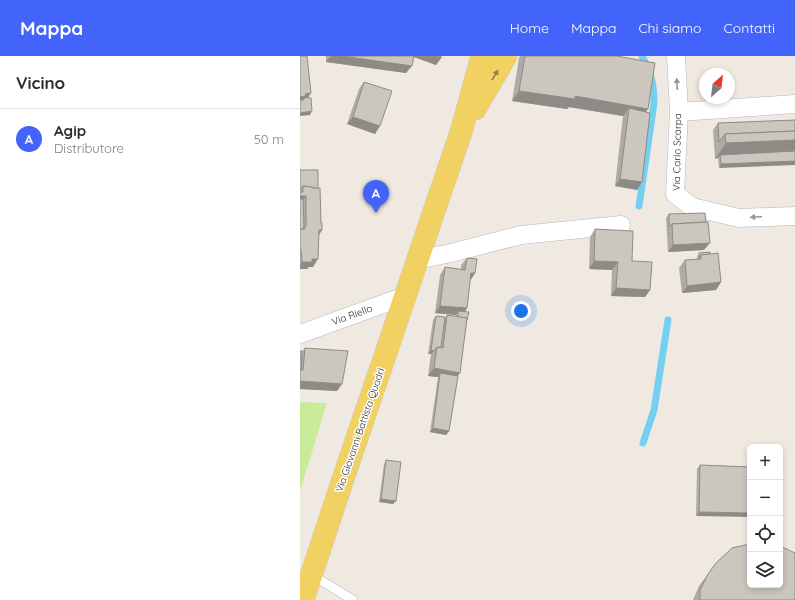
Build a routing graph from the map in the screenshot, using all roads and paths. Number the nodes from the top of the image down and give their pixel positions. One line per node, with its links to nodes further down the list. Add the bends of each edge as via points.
1 (482, 56): 6 (main road, Via Giovanni Battista Quadri)
2 (506, 56): 6 (main road, Via Giovanni Battista Quadri, one-way to 2)
3 (676, 56): 5 (street, Via Carlo Scarpa, one-way to 3)
4 (795, 104): 5 (street)
5 (679, 112): 7 (street, Via Carlo Scarpa, one-way to 5, via 739,218 692,207 675,194)
6 (461, 132): 9 (main road, Via Giovanni Battista Quadri)
7 (795, 216)
8 (621, 225): 9 (street, via 521,235)
9 (417, 260): 10 (main road, Via Giovanni Battista Quadri)
10 (405, 296): 11 (street, Via Riello); 12 (main road, Via Giovanni Battista Quadri)
11 (300, 334)
12 (312, 575): 13 (main road, Via Giovanni Battista Quadri); 14 (lane)
13 (304, 600)
14 (353, 600)

